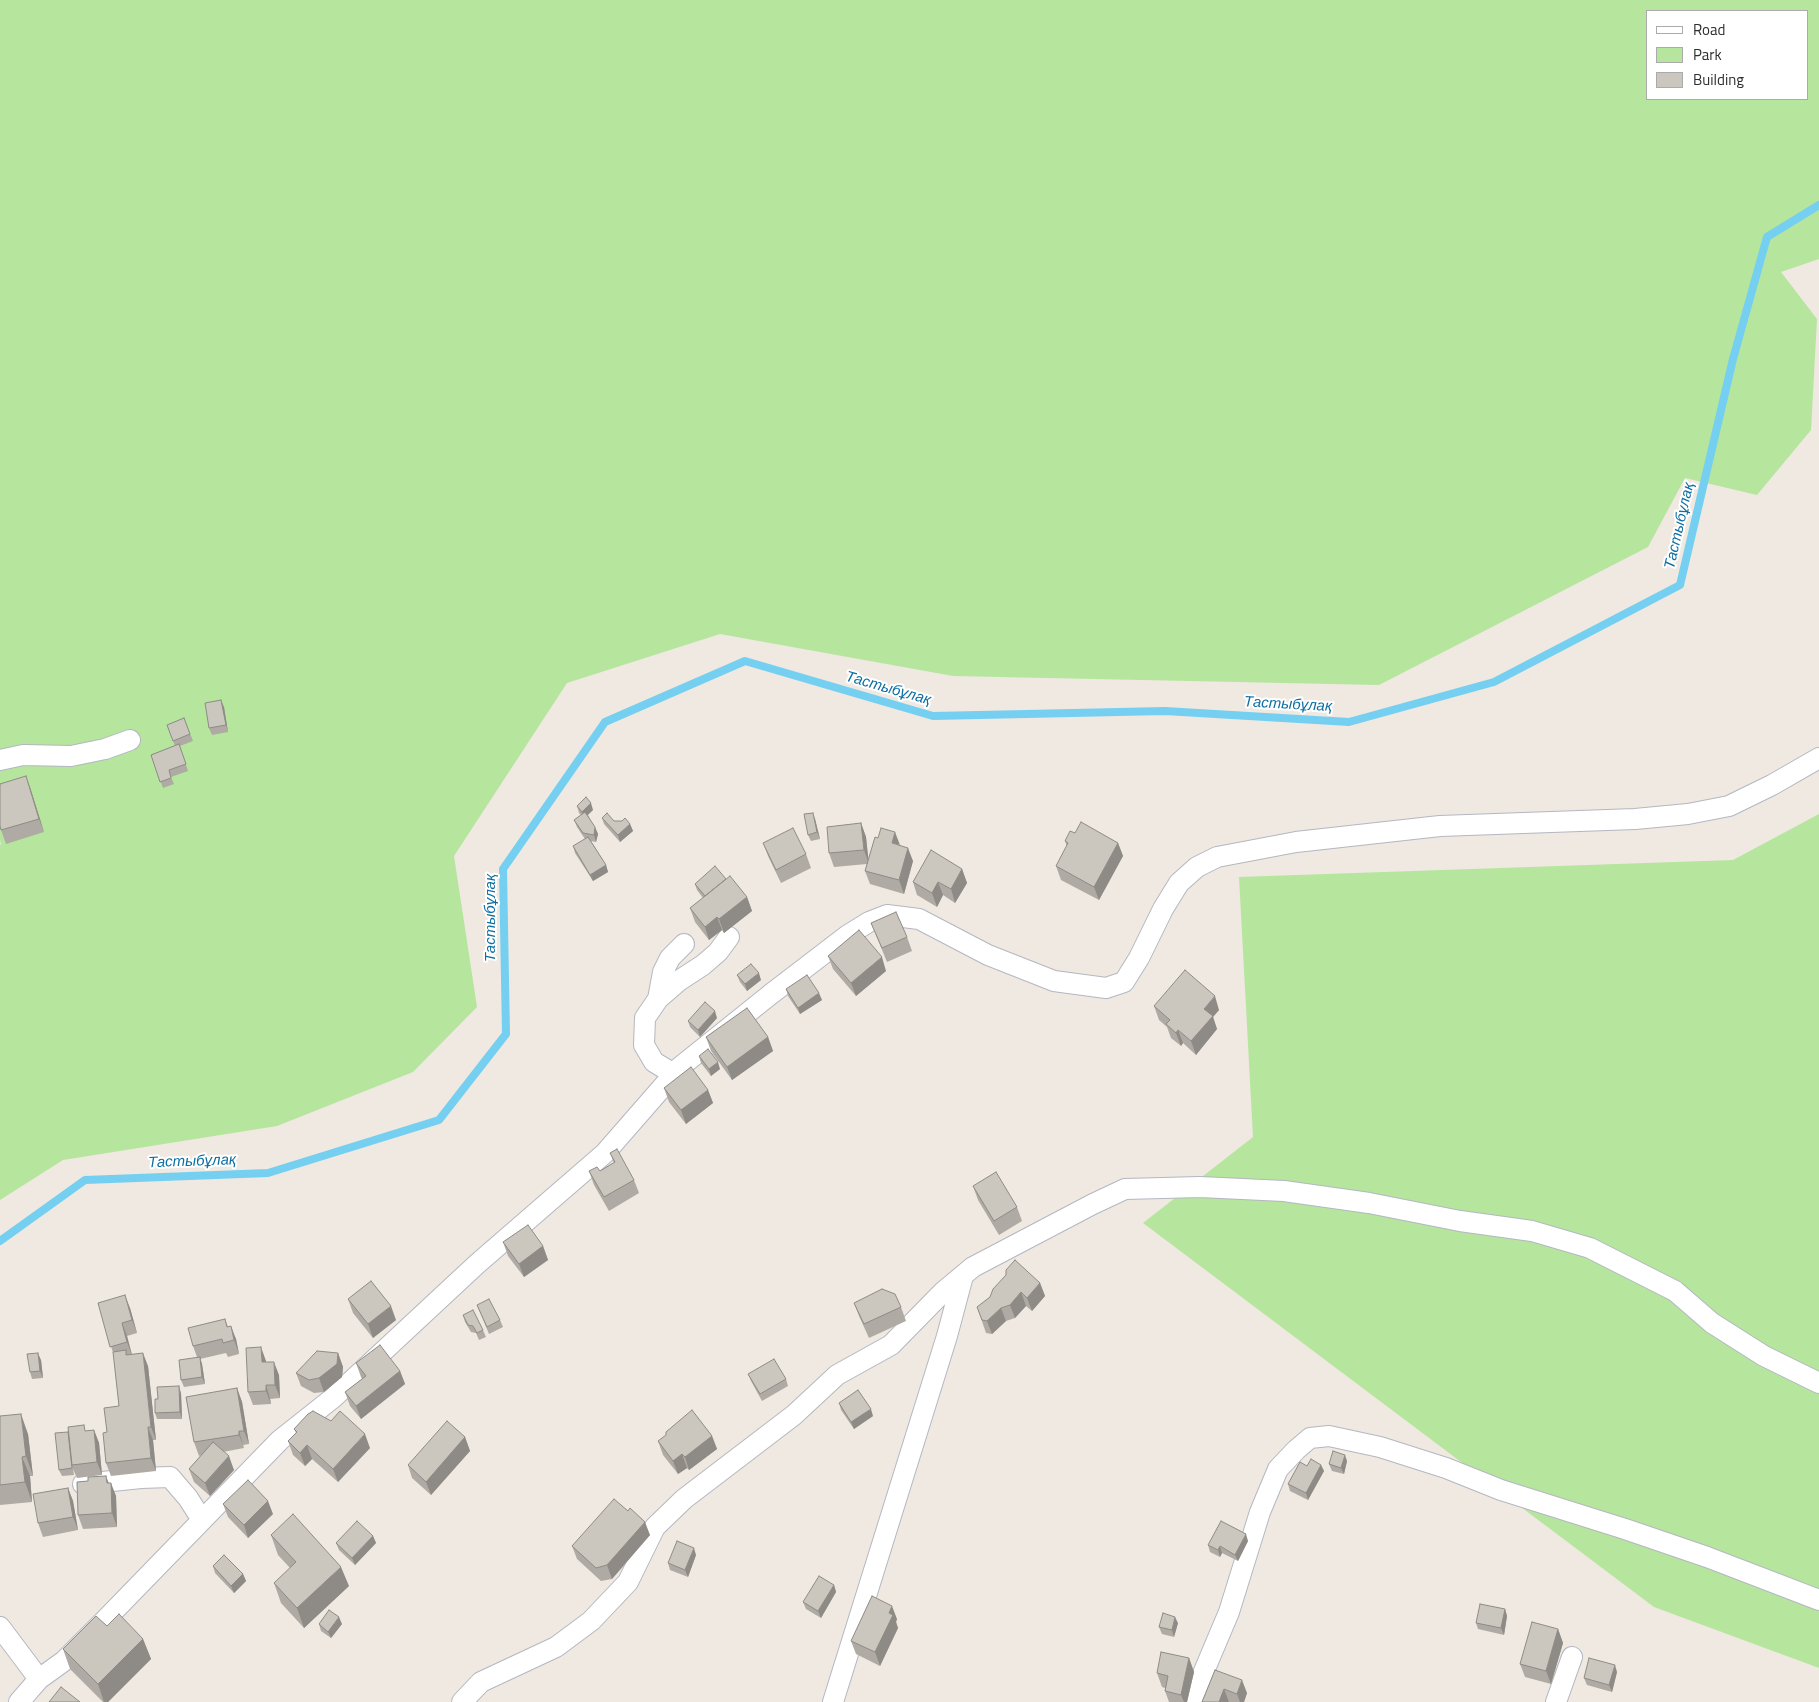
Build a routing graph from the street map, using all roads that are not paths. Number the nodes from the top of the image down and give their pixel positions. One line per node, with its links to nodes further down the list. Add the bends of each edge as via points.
1 (130, 740): 3 (street, via 71,756 23,755)
2 (1819, 758): 7 (street, via 1729,806 1688,814 1608,821 1440,826 1296,842 1217,856 1197,867 1179,883 1124,982 1106,988 1054,981 988,955 919,919 887,915 848,935)
3 (0, 760)
4 (729, 937): 6 (street, via 718,952)
5 (684, 944): 6 (street, via 662,972)
6 (658, 999): 7 (street, via 645,1018 644,1045 654,1062)
7 (674, 1074): 11 (street, via 605,1153 477,1264 333,1398 280,1440)
8 (963, 1276): 9 (street, via 973,1267 1125,1189 1200,1187 1284,1191 1532,1231 1590,1248 1674,1291 1712,1323 1764,1356); 17 (street, via 892,1345 837,1375 794,1415 684,1499 655,1527 628,1582 591,1621 556,1647 482,1682); 18 (street)
9 (1819, 1383)
10 (82, 1484): 11 (street, via 170,1478)
11 (202, 1520): 15 (street, via 64,1661)
12 (1819, 1600): 19 (street, via 1662,1541 1501,1490 1446,1468 1380,1447 1329,1436 1310,1438 1278,1469 1260,1512 1229,1612)
13 (0, 1627): 15 (street)
14 (1572, 1657): 20 (street)
15 (39, 1679): 16 (street)
16 (19, 1702)
17 (462, 1702)
18 (833, 1702)
19 (1191, 1702)
20 (1556, 1702)

